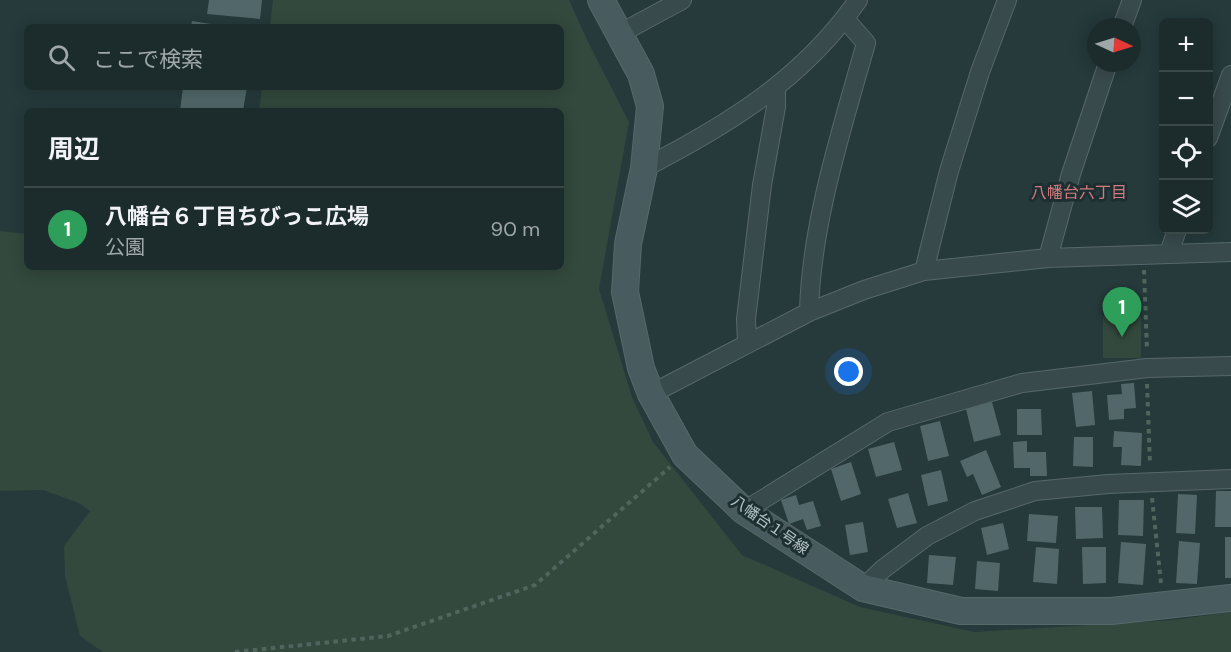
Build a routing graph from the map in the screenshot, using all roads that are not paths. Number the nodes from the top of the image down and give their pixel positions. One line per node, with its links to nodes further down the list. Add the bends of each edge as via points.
1 (601, 0): 8 (street, 八幡台１号線)
2 (682, 0): 8 (street)
3 (858, 0): 7 (street)
4 (1007, 0): 18 (street, via 949,171)
5 (1132, 0): 6 (street)
6 (1125, 18)
7 (844, 19): 11 (street, via 821,47); 19 (street, via 866,43 828,180 809,288)
8 (619, 34): 13 (street, 八幡台１号線, via 641,74 650,106)
9 (1105, 72): 17 (street)
10 (1231, 75): 12 (street)
11 (776, 88): 13 (street, via 700,139); 20 (street, via 747,308)
12 (1213, 127)
13 (644, 168): 22 (street, 八幡台１号線, via 628,244 625,292 641,368)
14 (1176, 234): 16 (street)
15 (1231, 252): 16 (street)
16 (1169, 253): 17 (street)
17 (1048, 258): 18 (street)
18 (924, 272): 19 (street)
19 (809, 312): 20 (street)
20 (747, 343): 22 (street)
21 (1231, 366): 24 (street, via 1147,368 1022,383 888,422)
22 (651, 394): 24 (street, 八幡台１号線, via 685,454)
23 (1231, 479): 25 (street, via 1035,491 975,511 927,536)
24 (744, 511): 25 (street, 八幡台１号線)
25 (863, 588): 26 (street, 八幡台１号線, via 961,611 1111,611)
26 (1231, 598)

